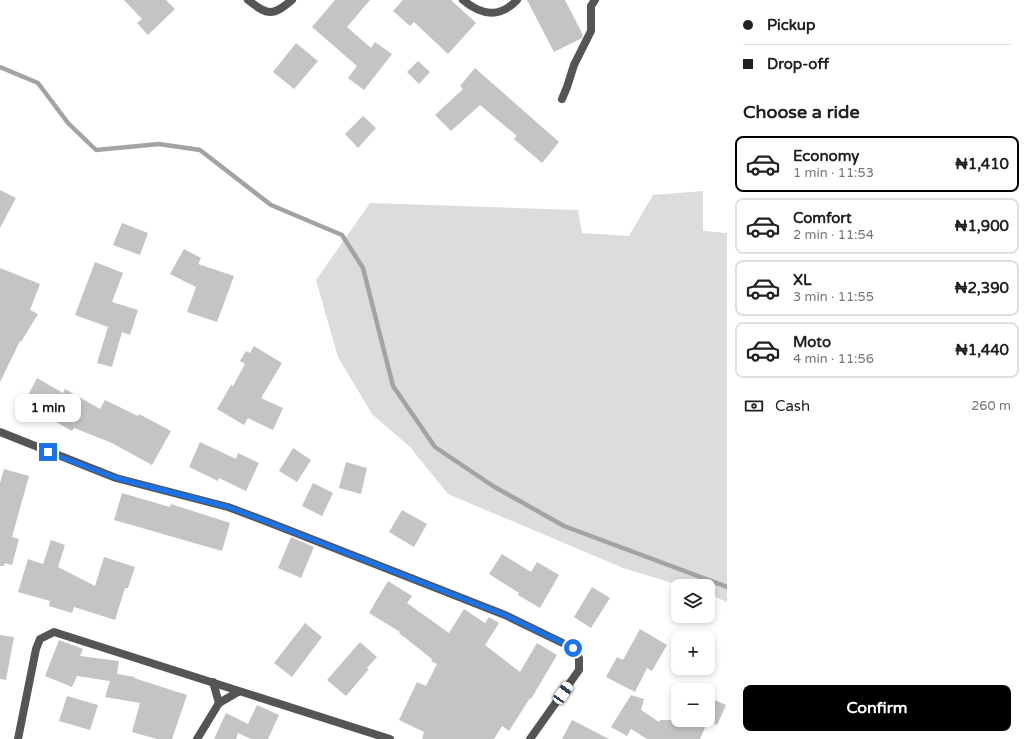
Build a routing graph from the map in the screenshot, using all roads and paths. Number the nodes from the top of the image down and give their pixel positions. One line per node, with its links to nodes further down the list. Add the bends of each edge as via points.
1 (248, 0): 2 (street, via 268,12 278,12)
2 (292, 0)
3 (463, 0): 4 (street, via 487,14 504,12)
4 (517, 0)
5 (595, 0): 6 (street, via 591,6 591,31 574,65)
6 (562, 99)
7 (0, 432): 14 (street, via 116,478 228,507 505,615 573,648 580,658 579,670)
8 (213, 682): 9 (street); 10 (street); 11 (street, via 54,632 40,639 36,649)
9 (238, 692): 10 (street); 13 (street)
10 (219, 703): 12 (street)
11 (18, 739)
12 (196, 739)
13 (390, 739)
14 (530, 739)

